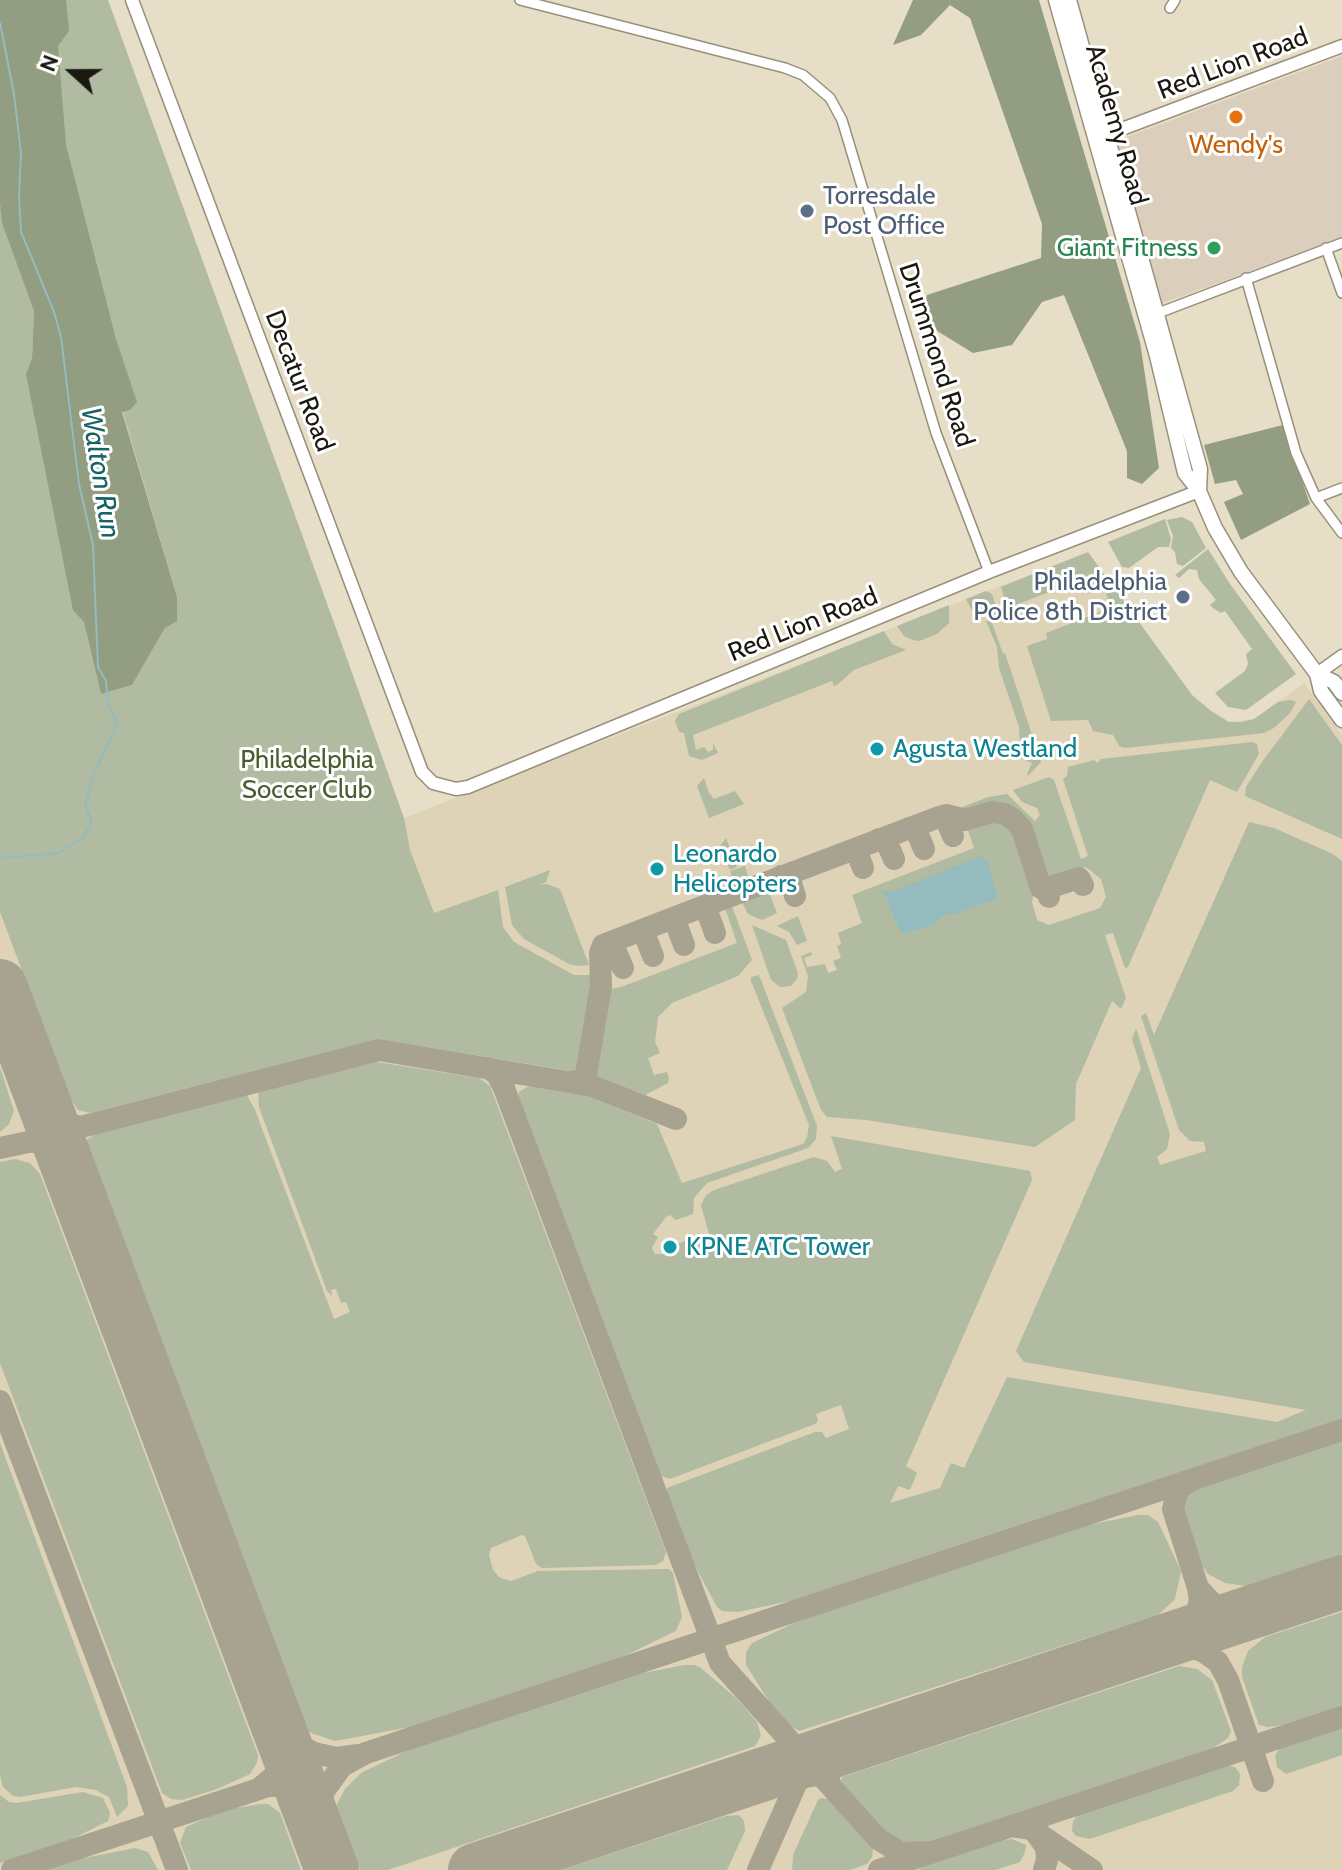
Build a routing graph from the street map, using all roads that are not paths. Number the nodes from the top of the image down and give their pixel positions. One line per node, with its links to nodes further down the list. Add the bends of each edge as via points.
1 (132, 0): 21 (street, Decatur Road)
2 (520, 0): 16 (street, Drummond Road, via 785,68 803,75 830,98 842,120 936,433)
3 (1056, 0): 6 (main road, Academy Road)
4 (1069, 0): 6 (main road, Academy Road)
5 (1342, 46): 6 (street, Red Lion Road)
6 (1102, 138): 11 (main road, Academy Road)
7 (1342, 243): 8 (street)
8 (1326, 248): 9 (street); 10 (street)
9 (1246, 278): 11 (street); 14 (street, via 1296,453)
10 (1342, 293)
11 (1152, 315): 13 (main road, Academy Road, via 1185,473)
12 (1342, 488): 14 (street)
13 (1199, 491): 16 (street, Red Lion Road); 18 (main road, Academy Road, via 1241,572)
14 (1316, 498): 15 (street)
15 (1342, 533)
16 (989, 572): 21 (street, Red Lion Road, via 468,787 444,787)
17 (1342, 656): 18 (street)
18 (1317, 674): 19 (main road, Academy Road); 20 (main road, Academy Road, via 1321,691)
19 (1342, 693)
20 (1342, 720)
21 (426, 777)

